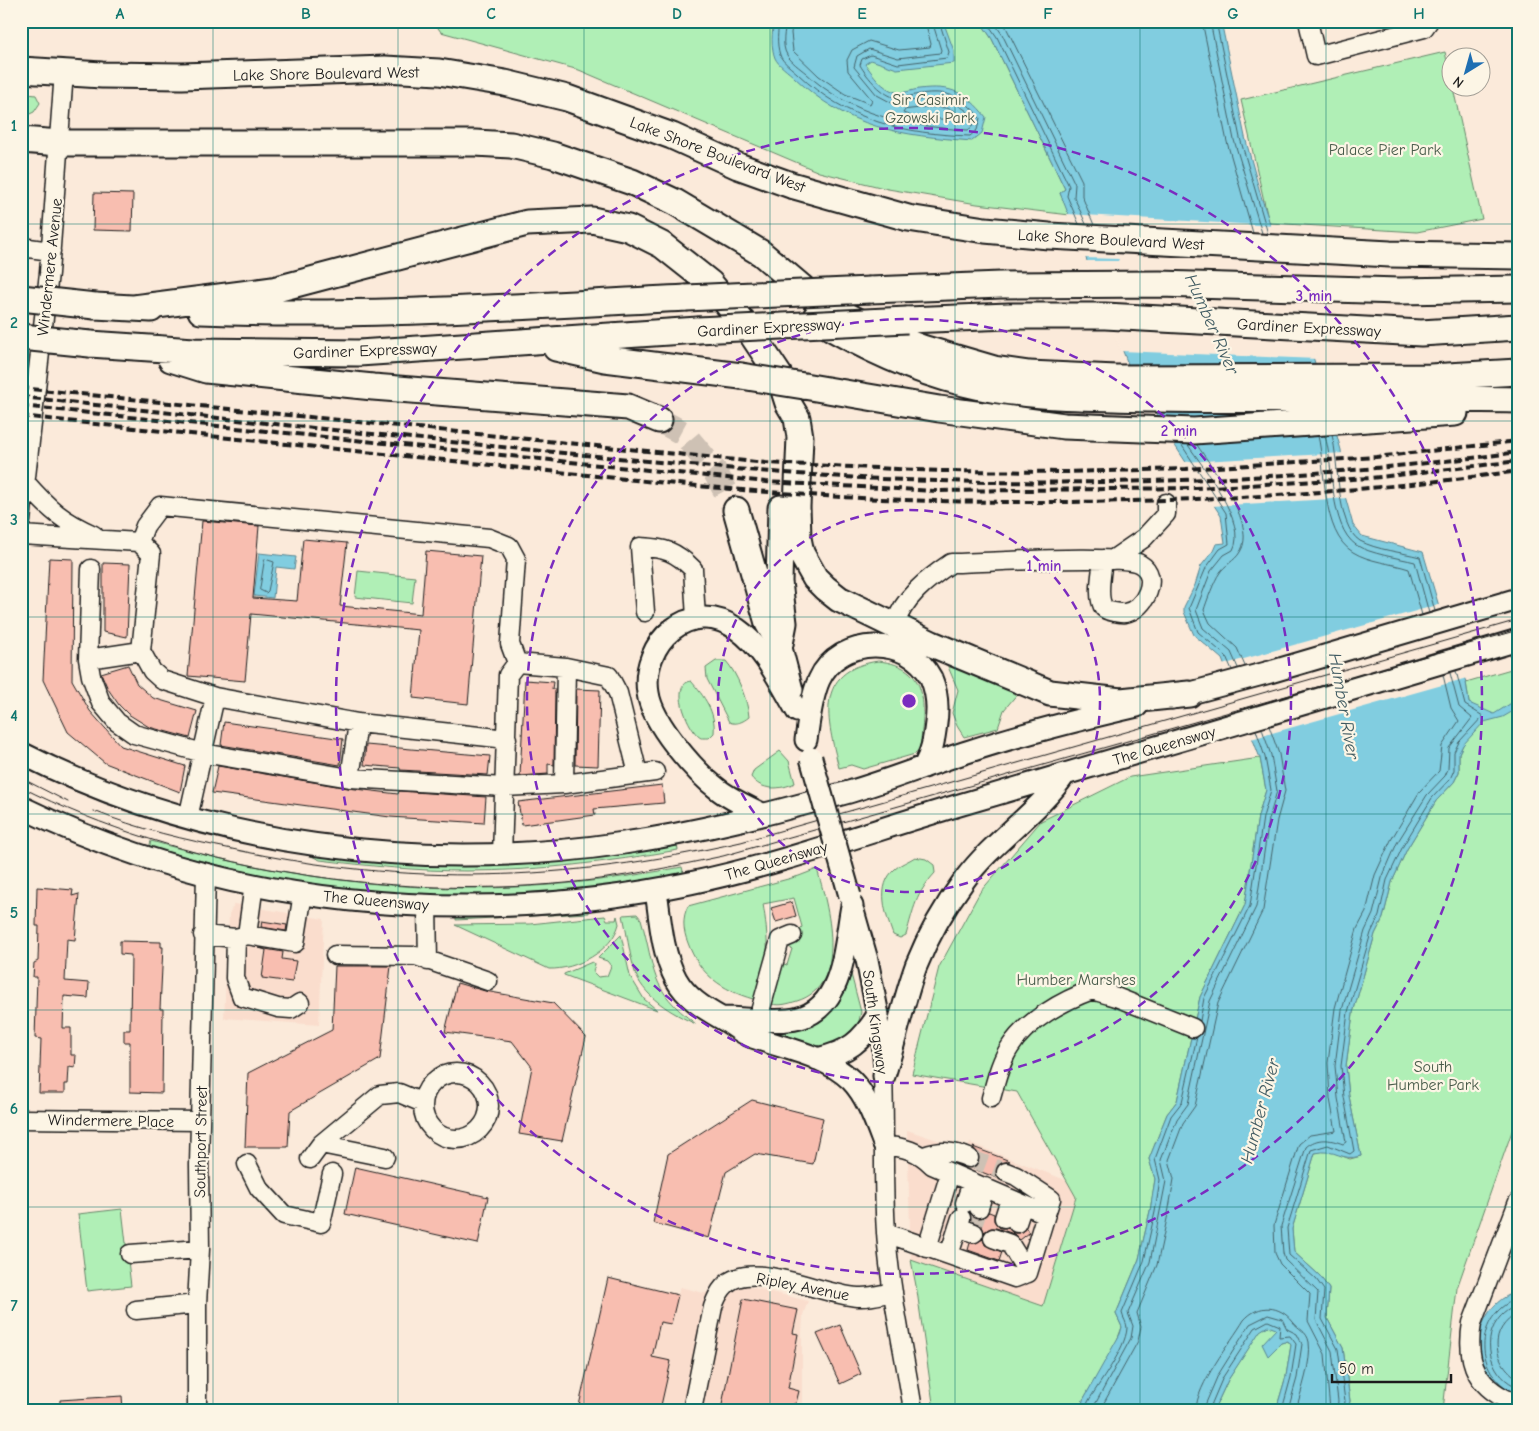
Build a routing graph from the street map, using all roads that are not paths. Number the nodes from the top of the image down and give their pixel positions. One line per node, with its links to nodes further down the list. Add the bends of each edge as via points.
1 (1308, 21): 2 (street, via 1316,56 1424,28)
2 (1429, 21)
3 (21, 70): 4 (highway, Lake Shore Boulevard West)
4 (64, 72): 6 (street, Windermere Avenue); 10 (highway, Lake Shore Boulevard West, via 182,76 385,69 439,72 567,98 672,136 738,166 791,185 908,218 1049,236)
5 (21, 140): 6 (highway)
6 (60, 144): 9 (street, Windermere Avenue); 21 (highway, via 434,142 511,145 632,182 675,202 761,253 819,302 887,335 994,369 1031,385 1116,378)
7 (1518, 243): 10 (highway, via 1431,247)
8 (21, 247): 9 (street)
9 (51, 251): 24 (street, Windermere Avenue)
10 (1415, 254): 11 (highway, Lake Shore Boulevard West)
11 (1518, 256)
12 (1518, 289): 14 (highway, Gardiner Expressway, bridge, via 1398,292 1160,284 1001,285 411,312 283,315)
13 (21, 298): 14 (highway, Gardiner Expressway, bridge)
14 (134, 308): 20 (highway, via 273,290 527,223 592,220 612,223 646,236 710,283)
15 (1518, 327): 17 (highway, Gardiner Expressway, bridge, via 1421,333 1105,316 1009,316 698,330)
16 (21, 336): 18 (highway, Gardiner Expressway, bridge)
17 (529, 342): 18 (highway, Gardiner Expressway, via 359,352 194,351); 20 (highway, bridge, via 604,359 741,376)
18 (132, 347): 23 (highway, via 206,370 628,407)
19 (1518, 372): 21 (highway)
20 (796, 395): 21 (highway, via 939,409 1064,426 1194,431); 35 (highway, via 800,437 800,553 815,578 839,599); 37 (highway, via 783,458 779,582 784,624)
21 (1438, 396): 22 (highway)
22 (1518, 401)
23 (659, 420)
24 (26, 483): 27 (street, Windermere Avenue); 29 (street, via 50,510 75,528)
25 (1166, 503): 35 (street, via 1166,514 1144,538 1108,560 951,563 909,597)
26 (736, 510): 37 (highway, via 768,624)
27 (21, 521)
28 (21, 536): 29 (street)
29 (99, 539): 30 (street)
30 (139, 542): 38 (street, via 151,554); 40 (street, via 160,506 489,538 509,546 516,559 510,644)
31 (91, 569): 39 (street)
32 (1518, 599): 42 (main road)
33 (645, 612): 34 (street, via 640,547 678,554 693,569)
34 (696, 618): 44 (main road, via 723,622 736,628 756,645); 56 (main road, via 667,632 656,647 647,682 651,706 678,746 706,779 729,797)
35 (894, 626): 42 (highway, via 1050,693 1121,701)
36 (1518, 640): 51 (main road, The Queensway)
37 (780, 644): 44 (main road, South Kingsway)
38 (141, 651): 39 (street); 43 (street, via 152,671 162,680)
39 (88, 659): 49 (street, via 96,694 117,722 134,734)
40 (517, 663): 41 (street); 46 (street, via 508,675)
41 (566, 667): 53 (street); 53 (street, via 609,676 618,692 646,773)
42 (1189, 694): 50 (main road, via 1091,716)
43 (215, 697): 45 (street); 49 (street)
44 (797, 711): 47 (main road, South Kingsway)
45 (358, 722): 46 (street); 52 (street)
46 (507, 739): 54 (street)
47 (808, 749): 50 (main road, via 819,679 839,656 855,648 877,645 902,651 920,664 931,679 937,719 932,753); 63 (main road, South Kingsway, bridge)
48 (21, 753): 57 (main road, via 84,783)
49 (203, 753): 52 (street); 57 (street)
50 (924, 767): 56 (main road, via 852,791)
51 (1065, 774): 61 (main road, The Queensway, via 753,869); 77 (main road, via 1050,795 984,856 936,924 916,965)
52 (350, 778): 54 (street)
53 (564, 784): 54 (street)
54 (504, 787): 58 (street)
55 (21, 807): 59 (main road, The Queensway, via 117,849)
56 (762, 814): 58 (main road, via 626,843)
57 (188, 818): 58 (main road, via 334,847 416,855)
58 (502, 855)
59 (206, 874): 60 (main road, The Queensway); 65 (street, Southport Street)
60 (254, 884): 62 (main road, The Queensway); 67 (street)
61 (656, 890): 64 (main road, The Queensway, via 558,902 494,906); 73 (main road, via 672,972 689,996)
62 (303, 893): 64 (main road, The Queensway, via 390,904); 67 (street, via 295,943)
63 (851, 901): 72 (main road, South Kingsway); 74 (main road, via 840,972 830,995 801,1018 777,1021)
64 (428, 905): 69 (street)
65 (203, 935): 67 (street); 81 (street, Southport Street)
66 (792, 935): 74 (street, via 780,940)
67 (241, 937): 71 (street, via 235,978 242,998 292,1010)
68 (335, 955): 69 (street, via 416,956)
69 (428, 961): 70 (street)
70 (488, 981)
71 (300, 1003)
72 (878, 1015): 76 (main road, via 856,1044 837,1054); 77 (street, South Kingsway)
73 (723, 1018): 74 (main road); 76 (main road, via 748,1035)
74 (758, 1018)
75 (1194, 1028): 78 (street, via 1104,992 1084,992 1043,1016 1018,1036 1002,1062)
76 (817, 1059): 83 (main road, via 852,1082 871,1112)
77 (884, 1076): 83 (street, South Kingsway)
78 (991, 1098)
79 (423, 1103): 82 (street, via 399,1093 380,1095)
80 (21, 1119): 81 (street, Windermere Place)
81 (200, 1121): 98 (street, Southport Street)
82 (321, 1144): 85 (street); 87 (street)
83 (884, 1145): 84 (street, via 898,1146); 96 (street, South Kingsway)
84 (924, 1156): 86 (street, via 937,1151 954,1152); 90 (street, via 932,1165)
85 (385, 1157)
86 (969, 1158)
87 (310, 1159)
88 (248, 1164): 91 (street, via 259,1188 284,1215 321,1223)
89 (1006, 1172): 95 (street, via 1051,1199)
90 (950, 1173): 92 (street); 97 (street)
91 (332, 1174)
92 (978, 1185): 93 (street); 100 (street, via 969,1220)
93 (1017, 1202): 95 (street); 101 (street, via 1005,1233)
94 (1518, 1202): 105 (street, via 1472,1322 1470,1336 1471,1360 1482,1383 1497,1396)
95 (1046, 1214): 101 (street)
96 (886, 1234): 97 (street); 102 (street, South Kingsway)
97 (927, 1248): 100 (street)
98 (200, 1249): 99 (street); 103 (street, Southport Street)
99 (130, 1254)
100 (949, 1255): 101 (street, via 1015,1278)
101 (1028, 1273)
102 (893, 1292): 107 (street, Ripley Avenue, via 860,1297 763,1276 744,1276 730,1281 717,1296 713,1307); 108 (street, South Kingsway)
103 (197, 1304): 104 (street); 106 (street, Southport Street)
104 (136, 1310)
105 (1518, 1404)
106 (197, 1410)
107 (692, 1410)
108 (913, 1410)

